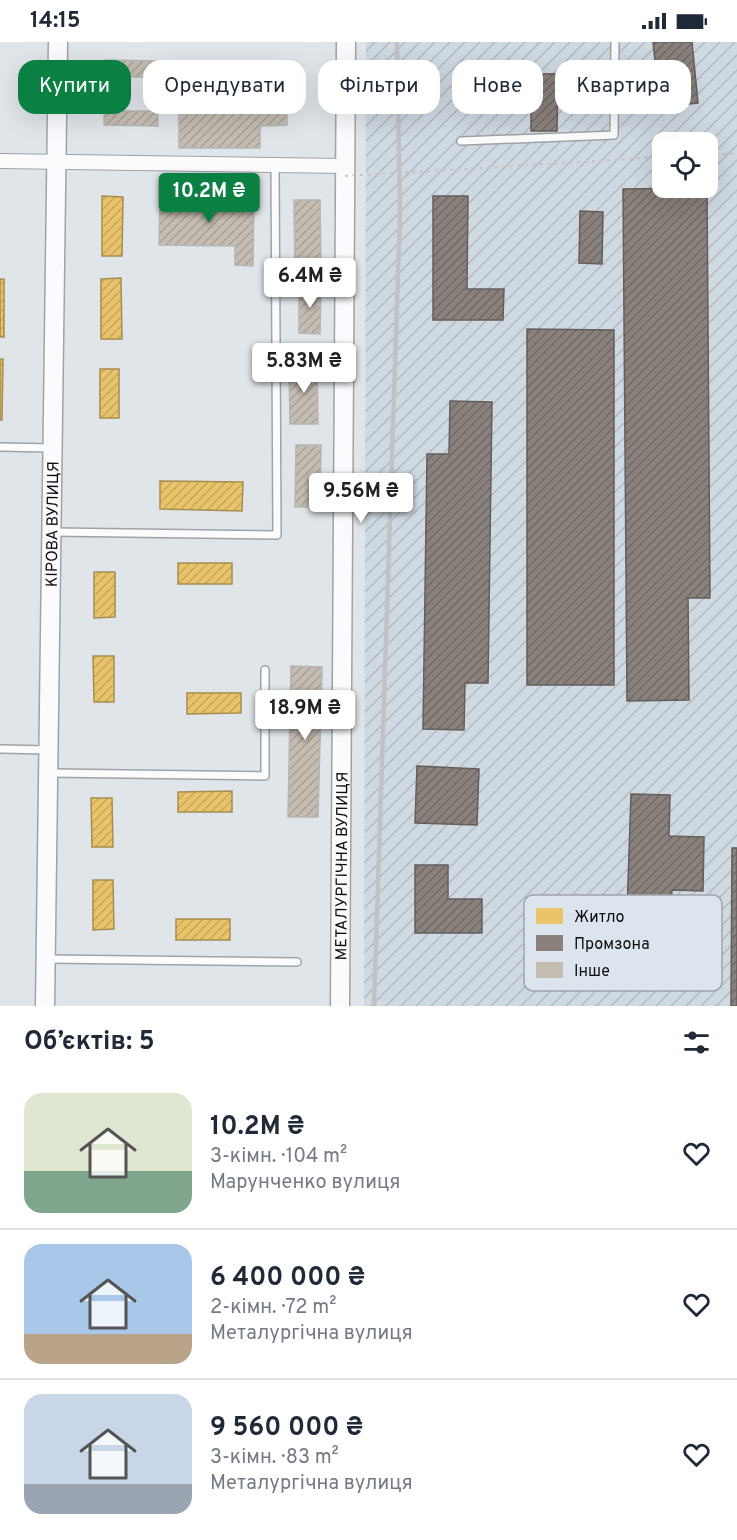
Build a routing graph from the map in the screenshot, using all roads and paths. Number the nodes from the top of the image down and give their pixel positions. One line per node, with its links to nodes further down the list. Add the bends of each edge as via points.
1 (58, 42): 9 (street, КІРОВА ВУЛИЦЯ)
2 (346, 42): 11 (street, МЕТАЛУРГІЧНА ВУЛИЦЯ)
3 (615, 42): 4 (lane, via 614,135)
4 (461, 141)
5 (737, 153): 6 (path)
6 (718, 154)
7 (652, 157): 11 (path, bridge)
8 (0, 161): 9 (street)
9 (56, 162): 10 (street); 13 (street, КІРОВА ВУЛИЦЯ)
10 (275, 165): 11 (street); 14 (lane, via 277,535)
11 (345, 171): 22 (street, МЕТАЛУРГІЧНА ВУЛИЦЯ)
12 (0, 447): 13 (lane)
13 (52, 448): 14 (street, КІРОВА ВУЛИЦЯ)
14 (51, 532): 17 (street, КІРОВА ВУЛИЦЯ)
15 (265, 670): 18 (lane, via 265,776)
16 (0, 748): 17 (lane)
17 (48, 750): 18 (street, КІРОВА ВУЛИЦЯ)
18 (48, 773): 19 (street, КІРОВА ВУЛИЦЯ)
19 (45, 959): 20 (lane); 21 (street, КІРОВА ВУЛИЦЯ)
20 (297, 962)
21 (45, 1006)
22 (340, 1006)

